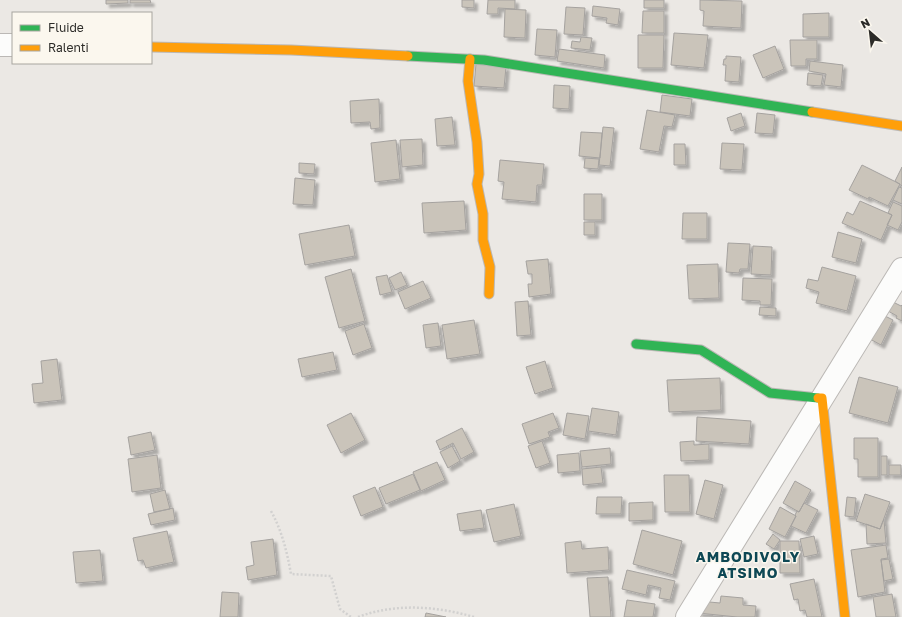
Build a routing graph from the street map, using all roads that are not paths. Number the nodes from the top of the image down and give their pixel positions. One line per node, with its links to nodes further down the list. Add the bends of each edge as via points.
1 (0, 45): 2 (street)
2 (12, 45)
3 (152, 47): 4 (street, via 291,50)
4 (470, 59): 5 (street); 7 (street, via 468,81 477,142 483,240 490,267)
5 (902, 126)
6 (902, 269): 9 (street)
7 (489, 294)
8 (636, 344): 9 (street, via 701,350 770,393)
9 (822, 398): 10 (street); 11 (street)
10 (687, 617)
11 (845, 617)

